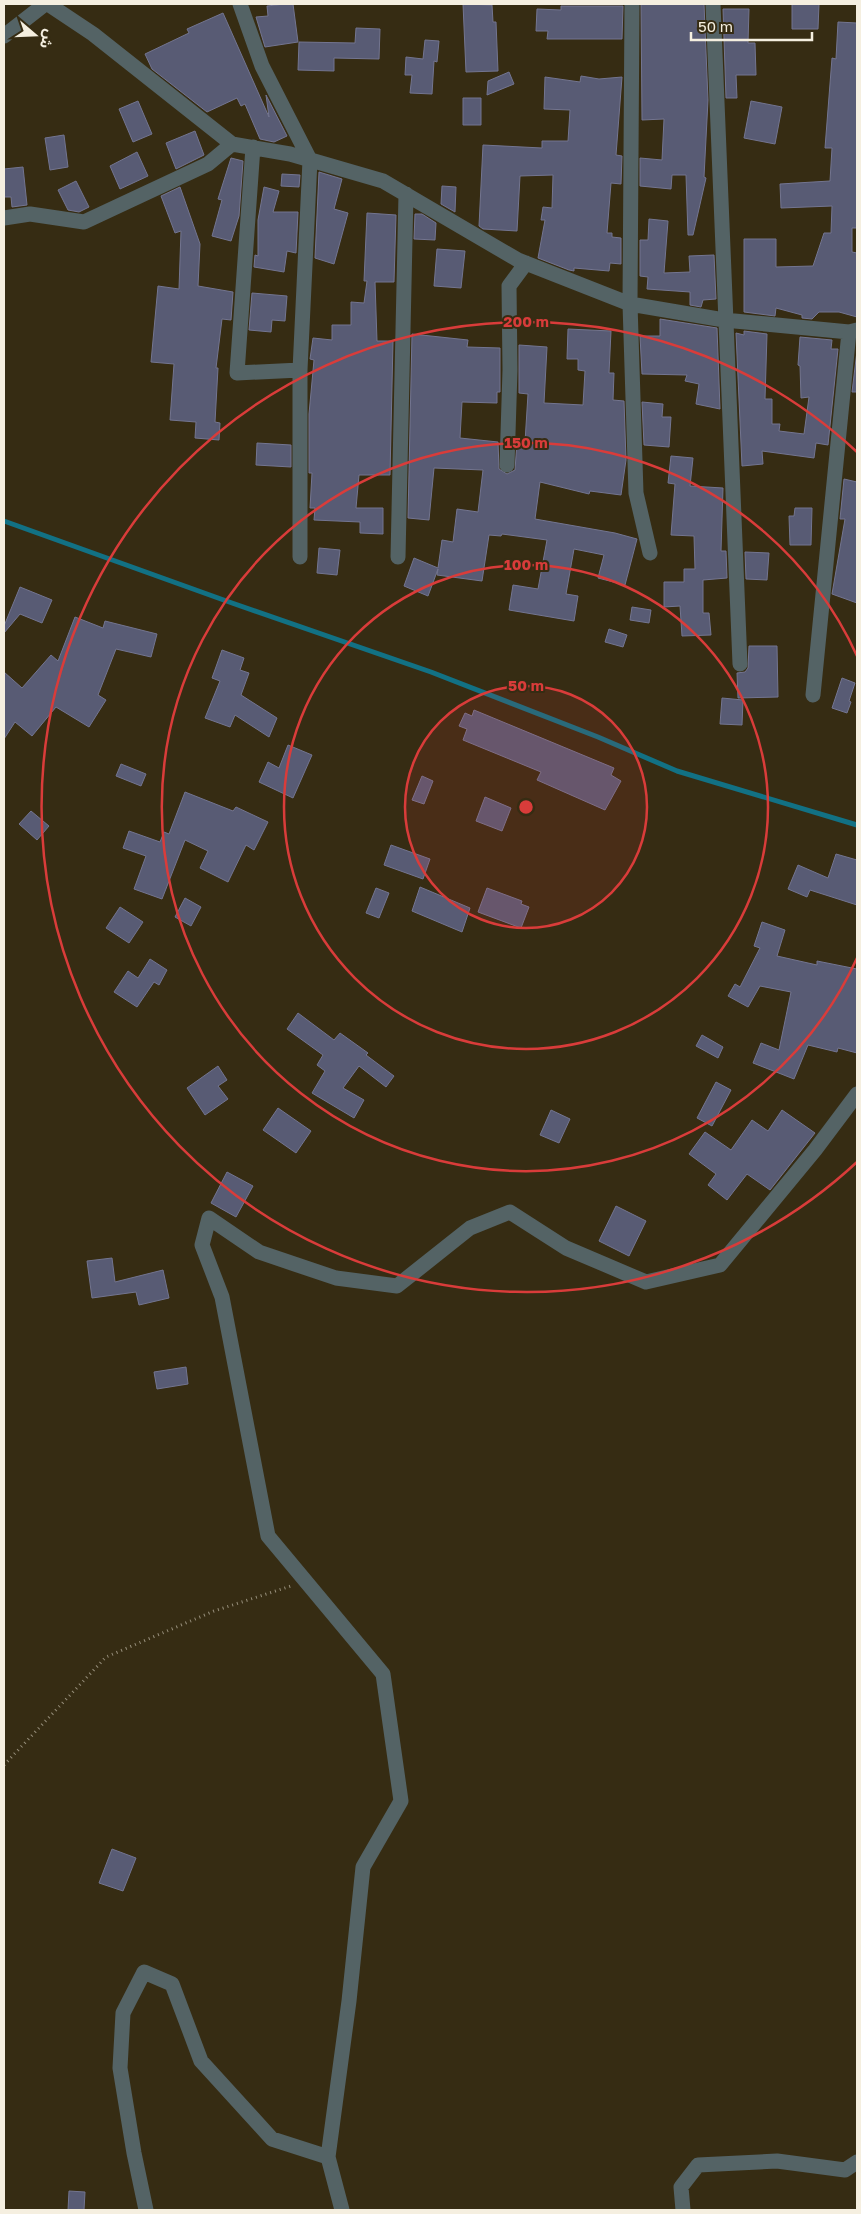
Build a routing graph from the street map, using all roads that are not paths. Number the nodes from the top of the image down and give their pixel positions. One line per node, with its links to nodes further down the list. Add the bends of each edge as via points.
1 (46, 4): 5 (street); 6 (street, via 93,34)
2 (240, 4): 8 (street, via 262,66)
3 (632, 4): 12 (street)
4 (713, 4): 13 (street)
5 (4, 36)
6 (232, 144): 7 (street); 10 (street, via 208,164 84,222 30,214)
7 (253, 148): 8 (street); 15 (street, via 237,373)
8 (310, 160): 9 (street, via 383,181); 15 (street)
9 (406, 194): 11 (street); 19 (street)
10 (4, 218)
11 (526, 263): 12 (street); 16 (street, via 509,286)
12 (630, 304): 13 (street); 17 (street, via 636,494)
13 (724, 320): 14 (street); 20 (street)
14 (853, 331): 21 (street)
15 (300, 370): 18 (street)
16 (506, 465)
17 (650, 552)
18 (300, 557)
19 (398, 557)
20 (740, 664)
21 (813, 695)
22 (857, 1094): 23 (street, via 720,1265 646,1282 566,1248 510,1212 470,1228 397,1286 336,1278 259,1252 209,1218 202,1245 222,1297 268,1536 383,1674 401,1800 364,1867)
23 (328, 2157): 25 (street, via 272,2139 201,2061 172,1984 144,1972 123,2013 120,2068); 26 (street)
24 (857, 2162): 27 (street, via 845,2170 777,2161 698,2165 681,2187)
25 (146, 2210)
26 (342, 2210)
27 (683, 2210)

